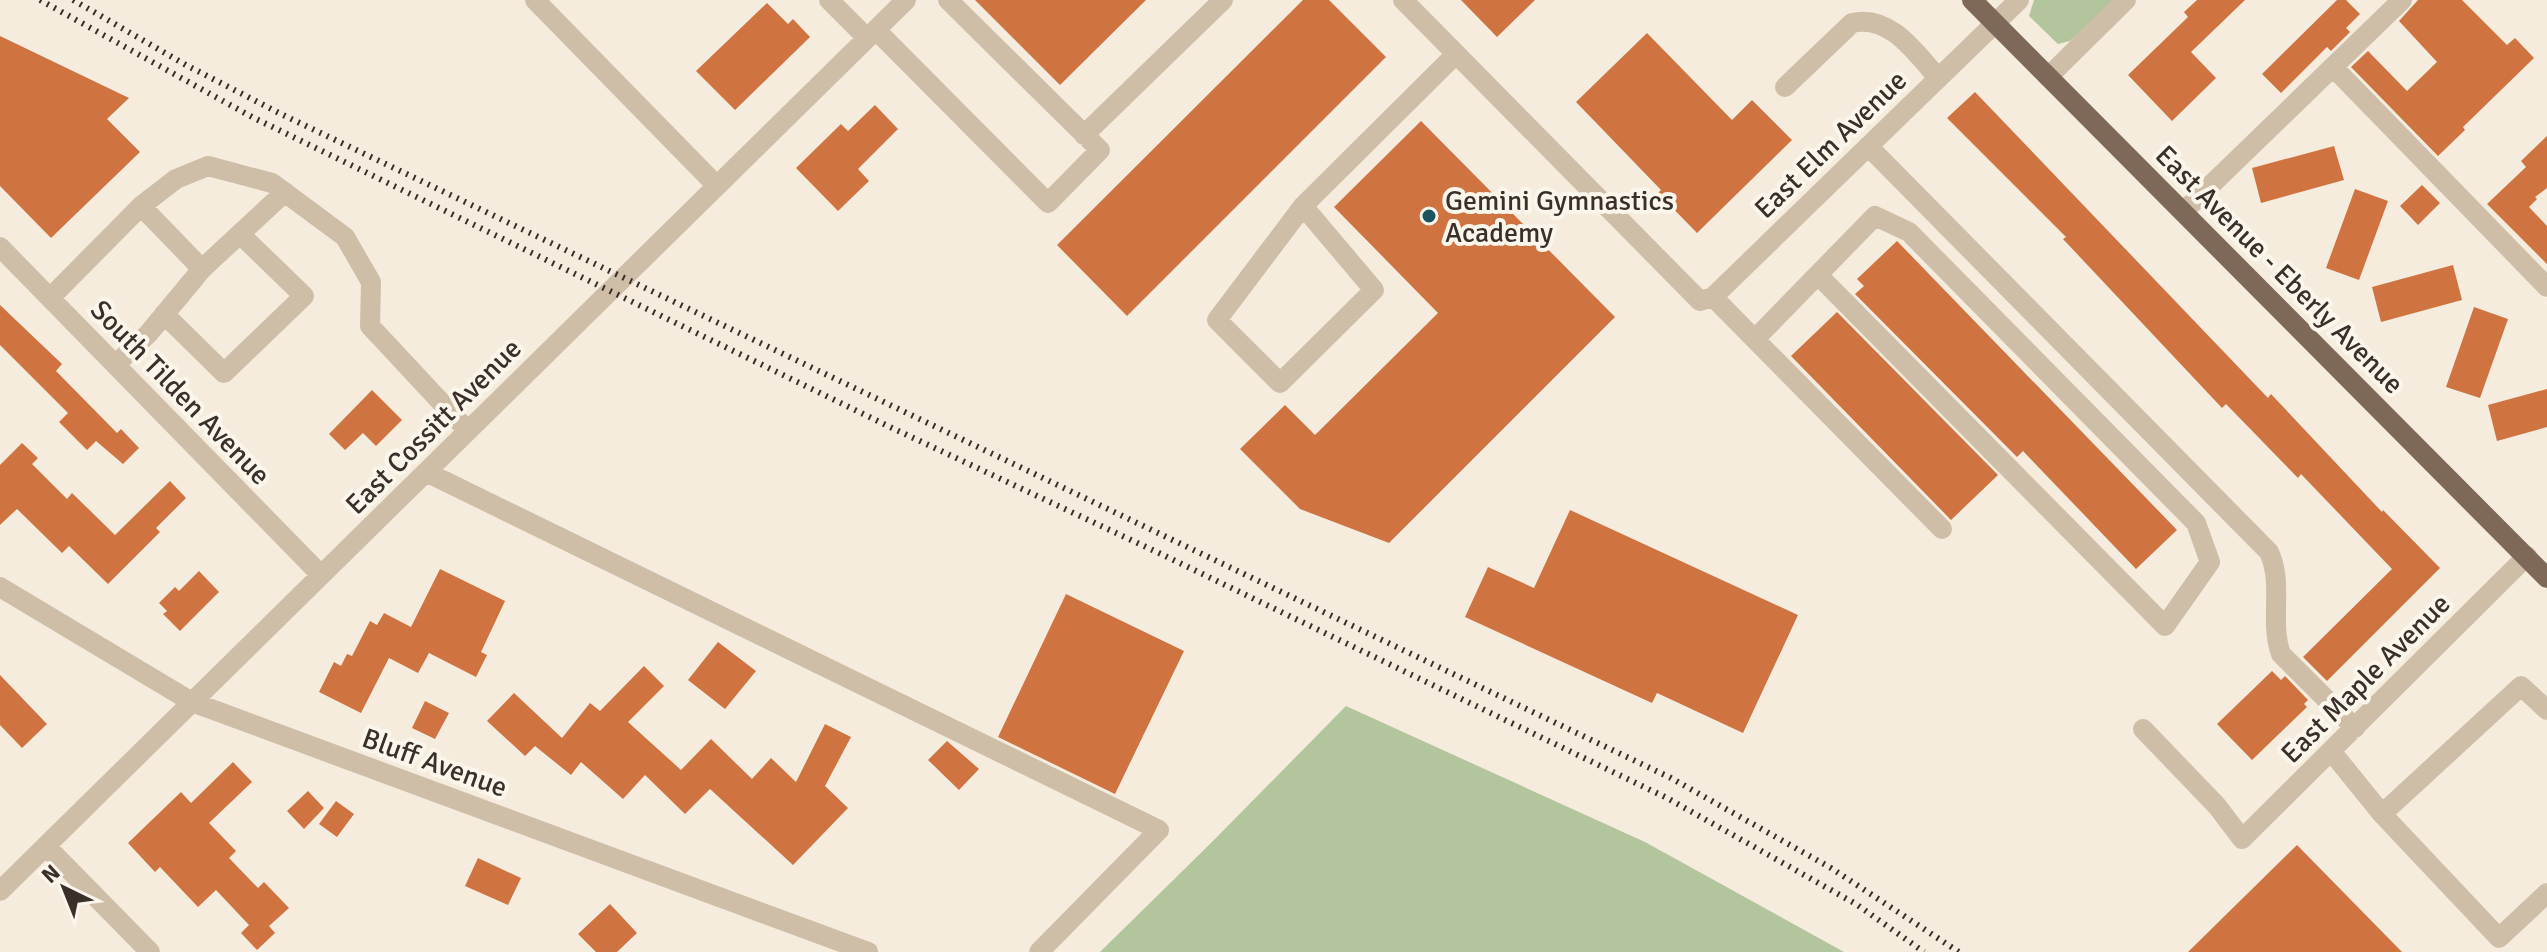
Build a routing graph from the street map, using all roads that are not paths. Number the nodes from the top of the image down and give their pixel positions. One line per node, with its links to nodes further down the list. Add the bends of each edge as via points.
1 (535, 0): 20 (street)
2 (829, 0): 12 (street)
3 (906, 0): 12 (street, East Cossitt Avenue)
4 (948, 0): 18 (street)
5 (1223, 0): 18 (street)
6 (1403, 0): 13 (street)
7 (1972, 0): 11 (main road, East Avenue - Eberly Avenue)
8 (2019, 0): 11 (street, East Elm Avenue)
9 (2126, 0): 15 (street)
10 (2402, 0): 14 (street)
11 (1995, 23): 15 (main road, East Avenue - Eberly Avenue); 16 (street, East Elm Avenue)
12 (871, 34): 18 (street, via 1048,203 1100,150); 20 (street, East Cossitt Avenue)
13 (1456, 54): 23 (street); 31 (street)
14 (2333, 67): 24 (street); 29 (street)
15 (2048, 77): 24 (main road, East Avenue - Eberly Avenue)
16 (1938, 78): 17 (street, via 1894,32 1865,20 1852,23); 19 (street, East Elm Avenue)
17 (1785, 87)
18 (1084, 135)
19 (1868, 146): 31 (street, East Elm Avenue); 44 (street, via 2269,552 2277,568 2276,639 2281,654)
20 (717, 186): 35 (street, East Cossitt Avenue)
21 (285, 192): 22 (street, via 272,183 208,166 176,179); 25 (street); 35 (street, via 345,237 371,282 370,326)
22 (141, 206): 27 (street); 30 (street)
23 (1303, 206): 23 (street, via 1217,320 1280,383 1374,290)
24 (2183, 212): 38 (main road, East Avenue - Eberly Avenue)
25 (241, 235): 27 (street); 32 (street, via 304,296 224,373)
26 (0, 247): 30 (street, South Tilden Avenue)
27 (202, 269): 32 (street)
28 (1818, 275): 28 (street, via 1986,445 2165,626 2210,562 2196,523 1909,232 1875,216); 33 (street)
29 (2547, 287)
30 (50, 298): 34 (street, South Tilden Avenue)
31 (1707, 299): 33 (street)
32 (164, 314): 34 (street)
33 (1756, 338): 37 (street)
34 (115, 365): 39 (street, South Tilden Avenue)
35 (468, 431): 36 (street, East Cossitt Avenue)
36 (426, 472): 39 (street, East Cossitt Avenue); 54 (street, via 1159,830)
37 (1942, 529)
38 (2527, 556): 40 (main road, East Avenue - Eberly Avenue); 44 (street, East Maple Avenue)
39 (321, 575): 42 (street, East Cossitt Avenue)
40 (2547, 578)
41 (0, 587): 42 (street, Bluff Avenue)
42 (192, 702): 48 (street, East Cossitt Avenue); 53 (street, Bluff Avenue)
43 (2547, 710): 47 (street, via 2521,686)
44 (2355, 728): 46 (street, East Maple Avenue)
45 (2143, 729): 46 (street, East Maple Avenue, via 2242,839)
46 (2331, 751): 47 (street)
47 (2382, 814): 51 (street)
48 (46, 846): 49 (street, East Cossitt Avenue); 52 (street)
49 (0, 891)
50 (2547, 893): 51 (street)
51 (2495, 945)
52 (150, 952)
53 (868, 952)
54 (1039, 952)

